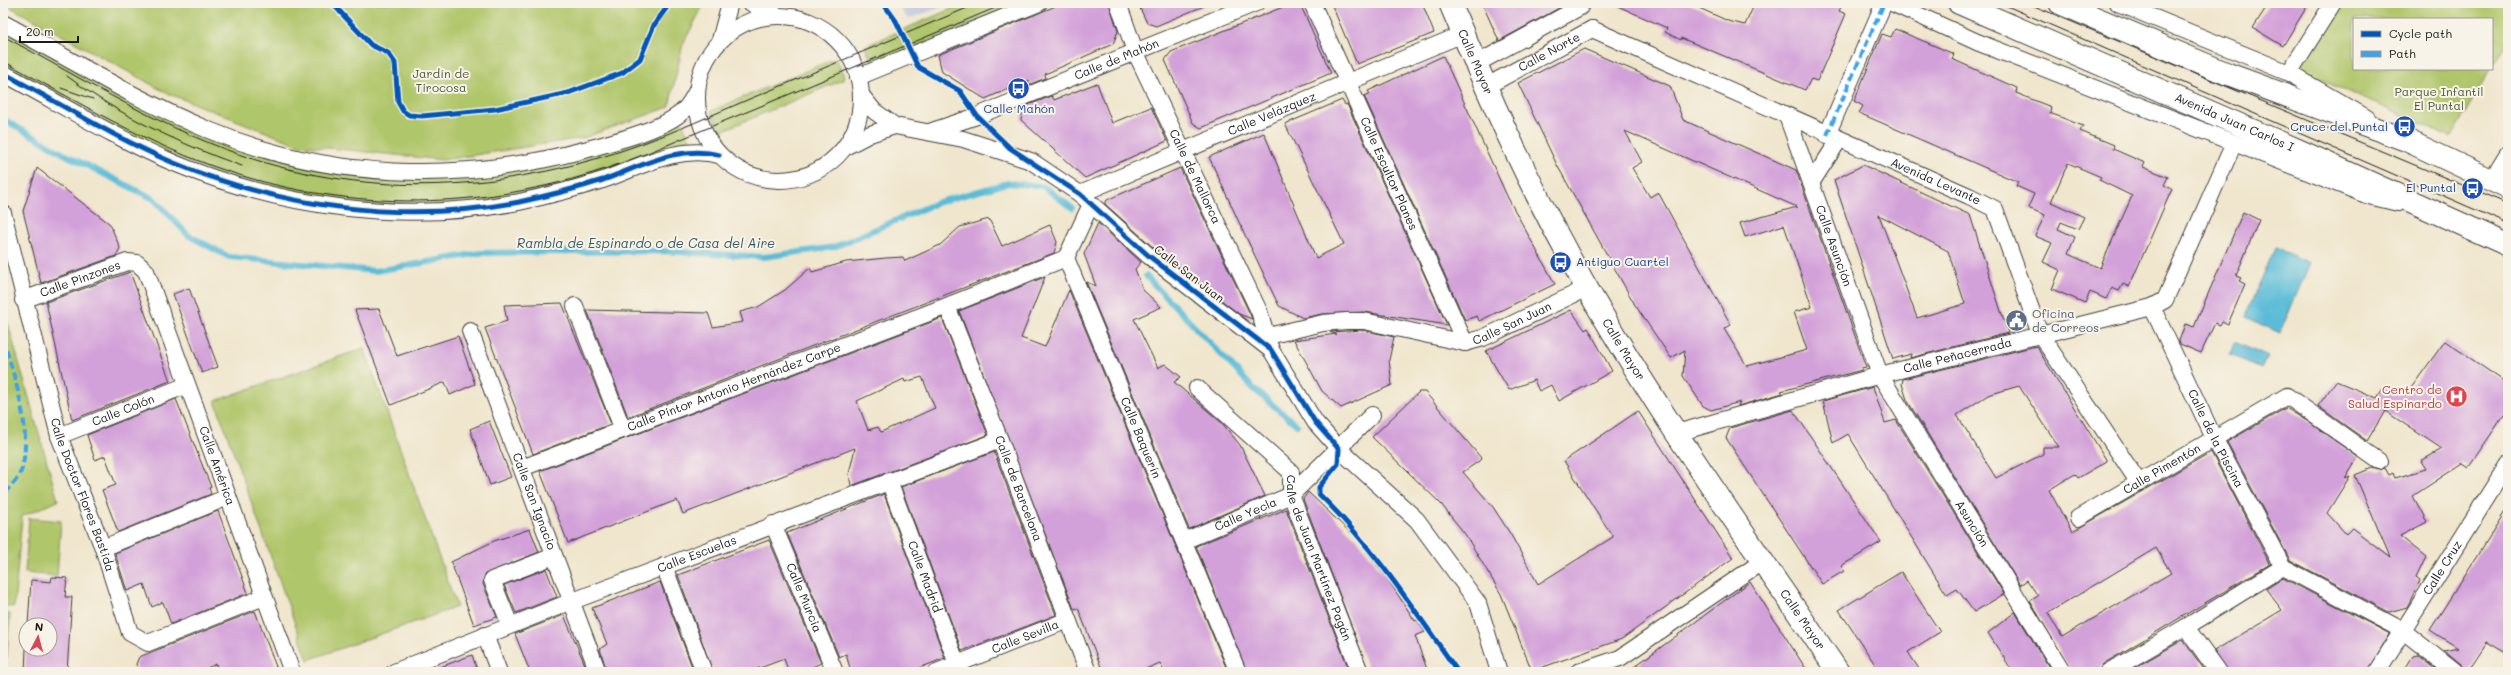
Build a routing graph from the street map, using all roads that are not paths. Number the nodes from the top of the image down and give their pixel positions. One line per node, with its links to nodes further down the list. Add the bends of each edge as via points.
1 (730, 3): 19 (street)
2 (751, 3): 15 (street)
3 (1039, 3): 24 (street)
4 (1118, 3): 20 (street, Calle de Mallorca)
5 (1256, 3): 20 (street, Calle de Mahón)
6 (1312, 3): 25 (street, Calle Escultor Planes)
7 (1450, 3): 18 (main road, Calle Mayor)
8 (1884, 3): 33 (street)
9 (1892, 3): 35 (street, via 1977,42)
10 (1959, 3): 44 (main road, Avenida Juan Carlos I)
11 (2060, 3): 34 (main road, via 2228,74)
12 (2118, 3): 23 (street)
13 (2333, 3): 23 (street)
14 (1581, 5): 17 (street, Calle Norte); 21 (street, Calle Norte)
15 (778, 16): 19 (street, via 747,23); 24 (street, via 804,20 828,33 847,52)
16 (3, 23): 27 (street, via 162,110 206,130 304,161 385,173 461,172 548,160 665,123 683,111)
17 (1592, 29): 26 (street, Calle Norte); 30 (street, Avenida Levante)
18 (1463, 34): 21 (main road, Calle Mayor); 25 (street, Calle Velázquez)
19 (720, 40): 27 (street, via 706,59)
20 (1135, 51): 29 (street, Calle de Mahón); 38 (street, Calle de Mallorca)
21 (1476, 64): 26 (main road, Calle Mayor)
22 (3, 73): 39 (street, via 137,145 198,173 267,194 348,208 435,212 474,209 558,194 679,153 700,151)
23 (2289, 73): 34 (street)
24 (858, 76): 28 (street)
25 (1348, 82): 38 (street, Calle Velázquez); 56 (street, Calle Escultor Planes)
26 (1485, 87): 48 (main road, Calle Mayor, via 1537,197)
27 (696, 92): 39 (street, via 701,126)
28 (861, 95): 31 (street, Calle San Juan, via 874,111); 37 (street, via 859,117)
29 (977, 116): 32 (street, Calle de Mahón); 36 (street, via 977,134)
30 (1787, 116): 33 (street, Avenida Levante); 41 (street, Calle Asunción)
31 (895, 126): 32 (street, Calle San Juan); 37 (street, Calle San Juan, via 870,134)
32 (930, 132): 36 (street, Calle San Juan)
33 (1833, 137): 41 (street); 54 (street, Avenida Levante, via 1996,209)
34 (2406, 140): 40 (main road)
35 (2234, 143): 44 (street, via 2369,196); 52 (street, Calle Peñacerrada, via 2165,300)
36 (983, 145): 42 (street, Calle San Juan, via 1031,161)
37 (845, 147): 39 (street, via 822,169 807,176 775,180 744,173)
38 (1184, 150): 42 (street, Calle Velázquez); 55 (street, Calle de Mallorca, via 1259,311)
39 (719, 155)
40 (2506, 170)
41 (1811, 183): 57 (street, Calle Asunción)
42 (1086, 199): 46 (street); 55 (street, Calle San Juan, via 1149,256)
43 (3, 213): 49 (street, Calle Doctor Flores Bastida)
44 (2441, 214): 45 (main road, Avenida Juan Carlos I)
45 (2508, 245)
46 (1066, 258): 51 (street, Calle Pintor Antonio Hernández Carpe); 76 (street, Calle Baquerín)
47 (137, 263): 49 (street, Calle Pinzones, via 127,262); 58 (street, Calle América, via 146,271)
48 (1587, 288): 56 (street, Calle San Juan, via 1483,338); 62 (main road, Calle Mayor)
49 (23, 300): 63 (street, Calle Doctor Flores Bastida)
50 (575, 306): 61 (street)
51 (946, 306): 61 (street, Calle Pintor Antonio Hernández Carpe); 65 (street, Calle de Barcelona)
52 (2152, 307): 54 (street, Calle Peñacerrada); 64 (street, Calle de la Piscina)
53 (470, 331): 69 (street, Calle San Ignacio)
54 (2040, 334): 57 (street, Calle Peñacerrada); 71 (street, Avenida Levante)
55 (1270, 343): 56 (street, Calle San Juan, via 1323,323 1364,322); 66 (street, Calle San Juan, via 1315,422)
56 (1465, 343)
57 (1880, 375): 62 (street, Calle Peñacerrada); 103 (street, Asunción)
58 (187, 385): 63 (street, Calle Colón); 73 (street, Calle América)
59 (1197, 388): 72 (street, Calle de Juan Martínez Pagán, via 1291,472)
60 (1372, 415): 66 (street, Calle Yecla)
61 (623, 430): 69 (street, Calle Pintor Antonio Hernández Carpe)
62 (1677, 433): 79 (main road, Calle Mayor)
63 (59, 436): 77 (street, Calle Doctor Flores Bastida)
64 (2214, 438): 67 (street, Calle Pimentón, via 2287,396); 71 (street, Calle Pimentón); 81 (street, Calle de la Piscina)
65 (1000, 440): 70 (street, Calle Escuelas); 84 (street, Calle de Barcelona)
66 (1340, 449): 72 (street, Calle Yecla); 100 (street, Calle San Juan, via 1417,520 1478,603)
67 (2379, 461)
68 (2508, 464): 87 (street, Calle Cruz)
69 (522, 468): 78 (street, Calle San Ignacio)
70 (889, 481): 75 (street, Calle Escuelas); 89 (street, Calle Madrid)
71 (2139, 483): 74 (street, Calle Pimentón)
72 (1291, 495): 76 (street, Calle Yecla); 99 (street, Calle de Juan Martínez Pagán)
73 (228, 497): 77 (street); 82 (street, Calle América)
74 (2078, 518)
75 (773, 524): 80 (street, Calle Escuelas); 95 (street, Calle Murcia)
76 (1184, 541): 98 (street, Calle Baquerín)
77 (103, 548): 82 (street, Calle Doctor Flores Bastida, via 130,633 148,643)
78 (554, 556): 83 (street, Calle San Ignacio); 85 (street, via 492,580)
79 (1763, 561): 101 (street, via 1620,658); 102 (main road, Calle Mayor)
80 (664, 566): 83 (street, Calle Escuelas); 94 (street)
81 (2283, 567): 86 (street); 87 (street)
82 (264, 597): 90 (street, Calle América)
83 (570, 602): 85 (street, Calle Escuelas); 93 (street, Calle San Ignacio)
84 (1068, 620): 89 (street, Calle Sevilla); 97 (street, Calle de Barcelona)
85 (510, 625): 88 (street, Calle Escuelas)
86 (2186, 627): 104 (street); 105 (street)
87 (2402, 630): 106 (street, Calle Cruz); 107 (street)
88 (485, 635): 91 (street, Calle Escuelas); 92 (street)
89 (958, 668): 96 (street, Calle Sevilla)
90 (292, 672)
91 (394, 672)
92 (499, 672)
93 (598, 672)
94 (704, 672)
95 (835, 672)
96 (937, 672)
97 (1088, 672)
98 (1238, 672)
99 (1360, 672)
100 (1499, 672)
101 (1578, 672)
102 (1838, 672)
103 (2063, 672)
104 (2108, 672)
105 (2218, 672)
106 (2377, 672)
107 (2455, 672)

